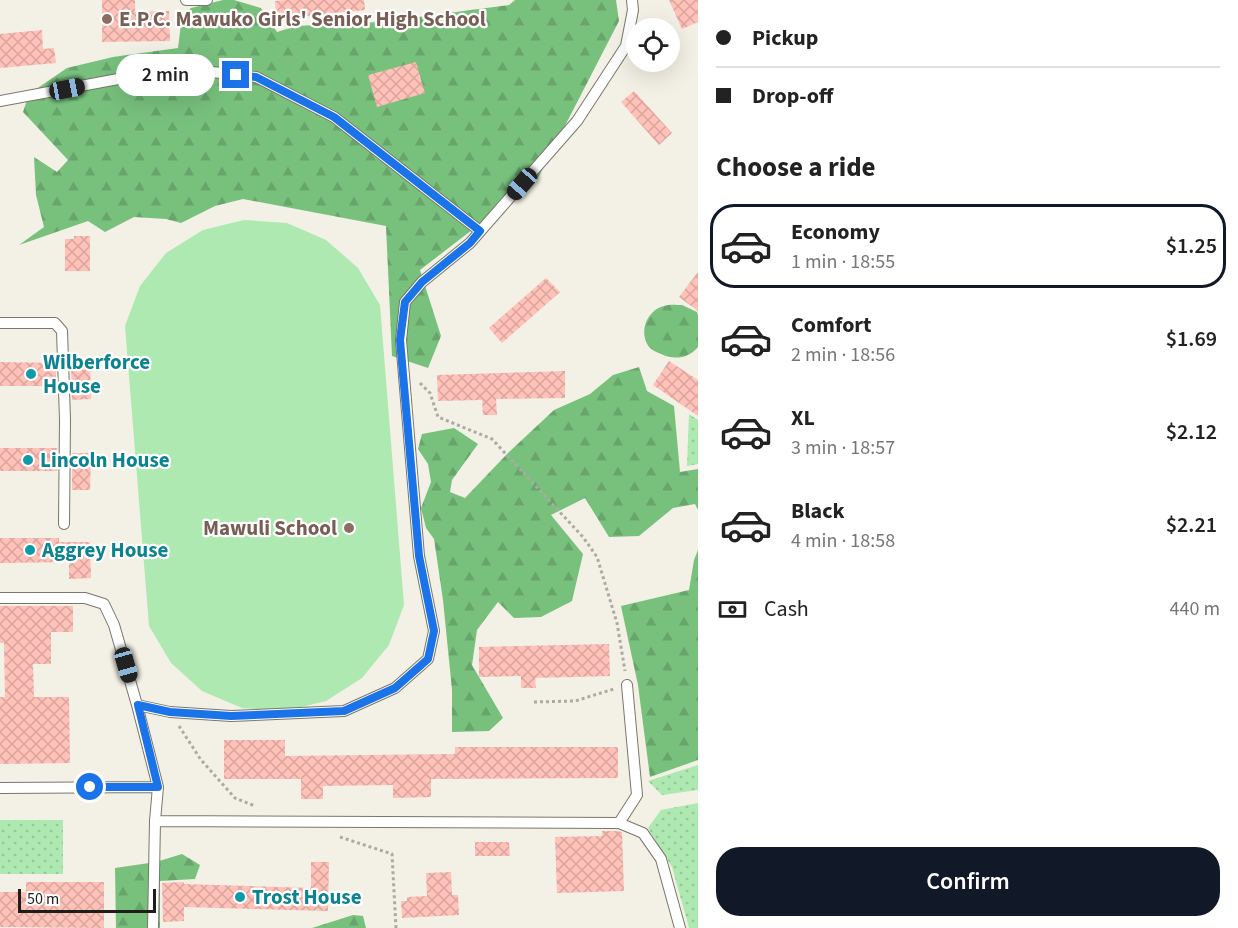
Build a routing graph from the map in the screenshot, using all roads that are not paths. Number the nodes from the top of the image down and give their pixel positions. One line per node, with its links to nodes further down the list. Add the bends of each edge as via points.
1 (186, 0): 2 (lane)
2 (207, 0)
3 (632, 0): 5 (lane, via 626,46 577,121)
4 (0, 101): 5 (lane, via 177,68 256,77 334,117)
5 (480, 231): 10 (lane, via 405,302 400,340 419,556 434,631 428,659 395,688 344,711 231,716 170,712)
6 (0, 323): 7 (lane, via 55,323 62,331)
7 (64, 524)
8 (0, 598): 10 (lane, via 85,598 104,604)
9 (627, 685): 14 (lane, via 637,795)
10 (138, 705): 11 (lane)
11 (158, 787): 12 (lane); 13 (lane)
12 (0, 788)
13 (155, 821): 14 (lane); 15 (lane)
14 (619, 823): 16 (lane, via 643,833 661,859)
15 (153, 928)
16 (680, 928)

